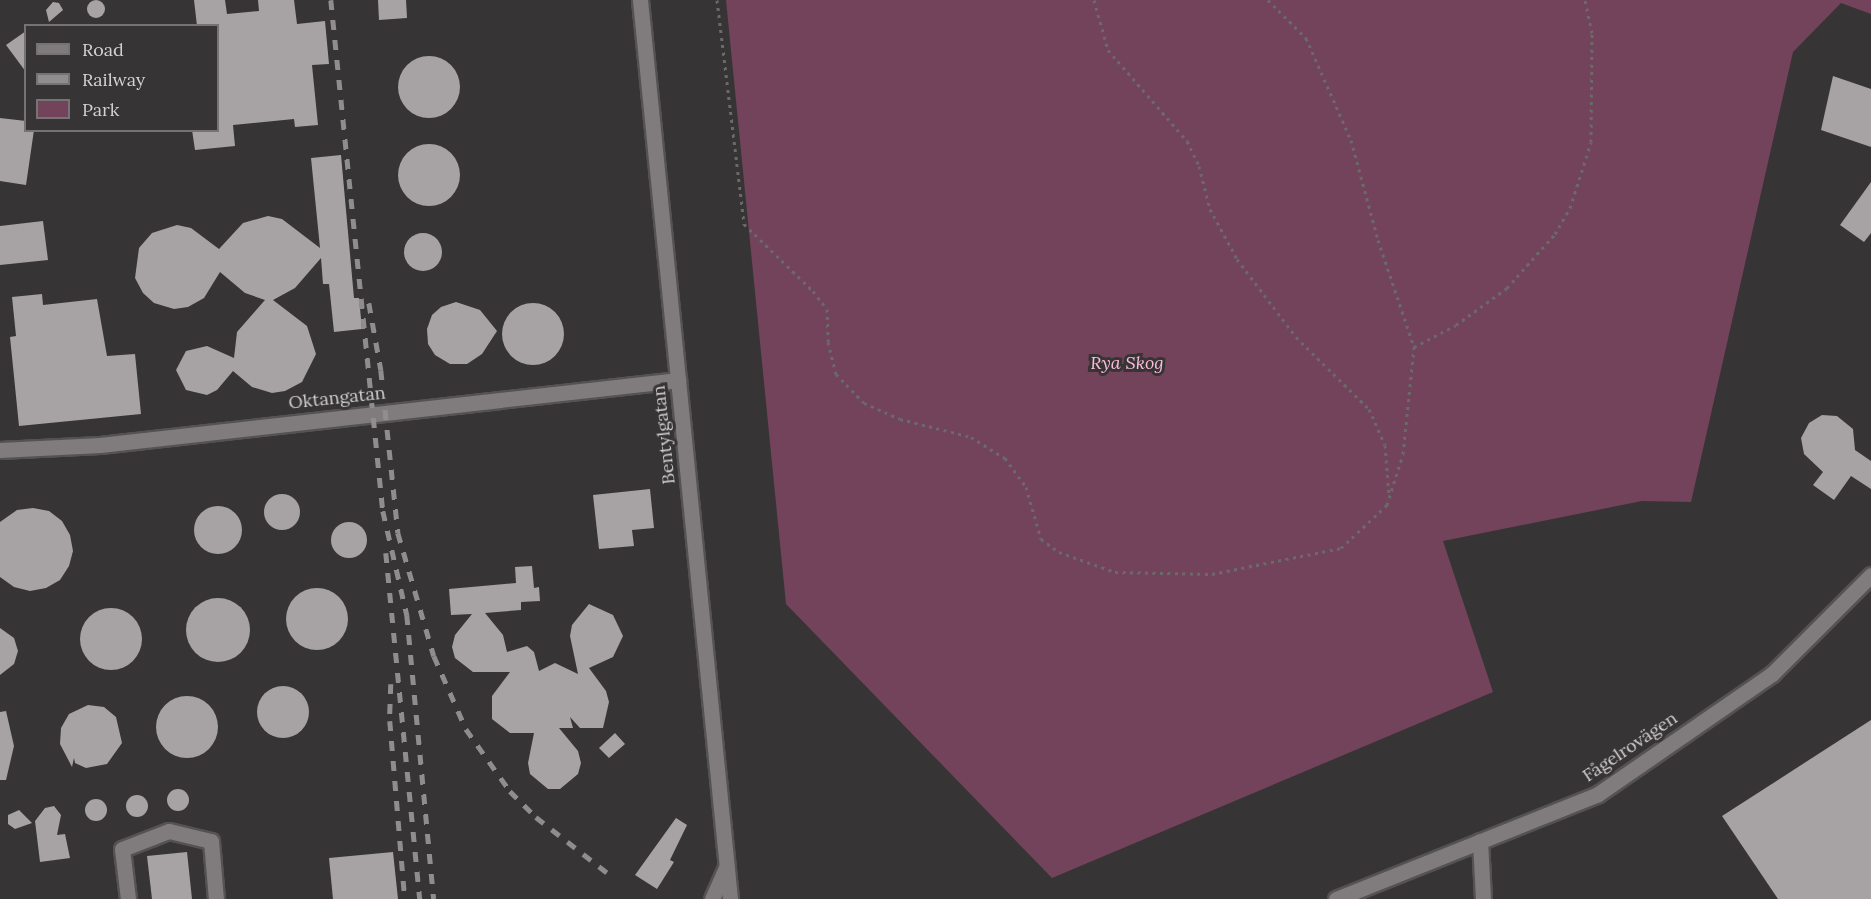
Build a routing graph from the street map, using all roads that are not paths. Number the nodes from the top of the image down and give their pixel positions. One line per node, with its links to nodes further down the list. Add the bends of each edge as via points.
1 (640, 0): 2 (lane, Bentylgatan)
2 (678, 380): 3 (lane, Oktangatan, via 100,445); 6 (lane, Bentylgatan)
3 (0, 450)
4 (1871, 575): 5 (lane, Fågelrovägen, via 1772,674 1598,794)
5 (1480, 841): 11 (lane, Fågelrovägen); 12 (lane)
6 (726, 867): 9 (lane); 10 (lane)
7 (128, 899): 8 (lane, via 122,849 170,831 211,841)
8 (216, 899)
9 (712, 899)
10 (730, 899)
11 (1336, 899)
12 (1483, 899)

